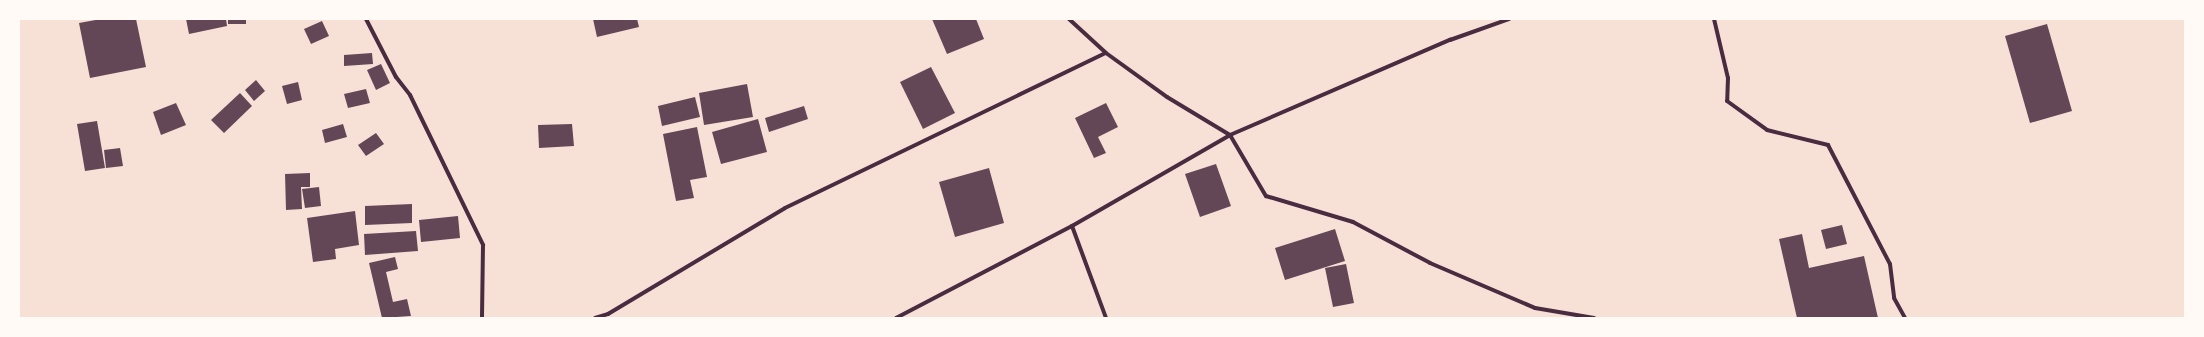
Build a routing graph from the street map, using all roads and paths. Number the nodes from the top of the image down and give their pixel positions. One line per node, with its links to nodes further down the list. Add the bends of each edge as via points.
1 (366, 19): 8 (street, via 396,77 410,95 484,246)
2 (1069, 19): 5 (street)
3 (1509, 19): 6 (street, via 1450,40)
4 (1714, 19): 13 (street, via 1728,78 1727,101 1768,130 1828,145 1890,264 1894,298)
5 (1106, 53): 6 (street, via 1167,97); 9 (street, via 785,208 608,314)
6 (1230, 135): 7 (street); 12 (street, via 1266,196 1353,222 1430,263 1535,308)
7 (1072, 226): 10 (street); 11 (street)
8 (482, 318)
9 (594, 318)
10 (896, 318)
11 (1106, 318)
12 (1594, 318)
13 (1905, 318)

